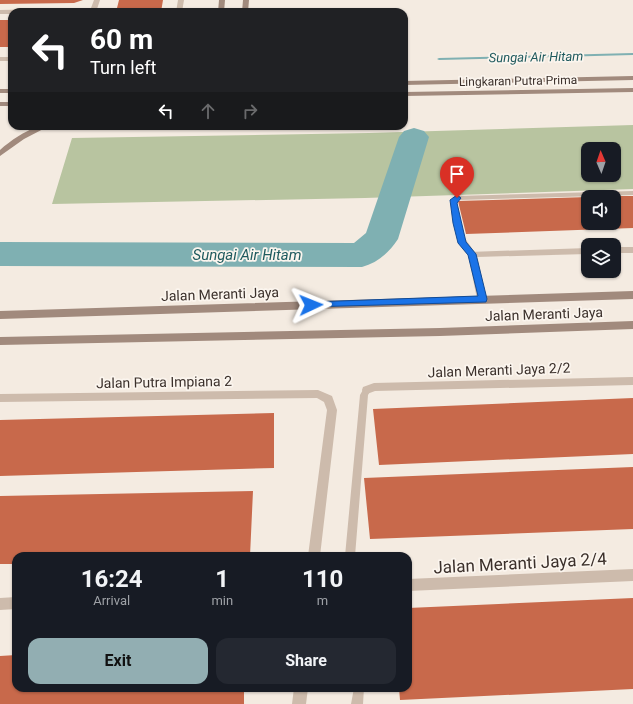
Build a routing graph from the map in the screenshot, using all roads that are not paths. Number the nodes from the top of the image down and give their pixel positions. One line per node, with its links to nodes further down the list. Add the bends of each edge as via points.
1 (633, 78): 2 (street, Lingkaran Putra Prima)
2 (408, 83)
3 (633, 90): 4 (street, Lingkaran Putra Prima)
4 (408, 94)
5 (34, 130): 6 (street, via 13,142)
6 (0, 154)
7 (633, 193): 11 (lane, via 457,198 454,203 462,243)
8 (621, 250): 9 (street)
9 (633, 250)
10 (581, 251): 11 (street)
11 (472, 254): 13 (street)
12 (633, 295): 13 (street, Jalan Meranti Jaya)
13 (482, 299): 14 (street, Jalan Meranti Jaya)
14 (0, 315)
15 (633, 325): 16 (street, Jalan Meranti Jaya, via 440,332)
16 (0, 341)
17 (633, 381): 18 (street, Jalan Meranti Jaya 2/2)
18 (367, 390): 21 (lane, via 364,395)
19 (0, 398): 20 (street, Jalan Putra Impiana 2, via 318,394 328,399 332,410)
20 (314, 552)
21 (350, 552)
22 (633, 575): 23 (street, Jalan Meranti Jaya 2/4)
23 (412, 585)
24 (12, 603): 25 (street)
25 (0, 604)
26 (300, 692): 28 (street)
27 (359, 692): 29 (lane)
28 (299, 704)
29 (358, 704)

